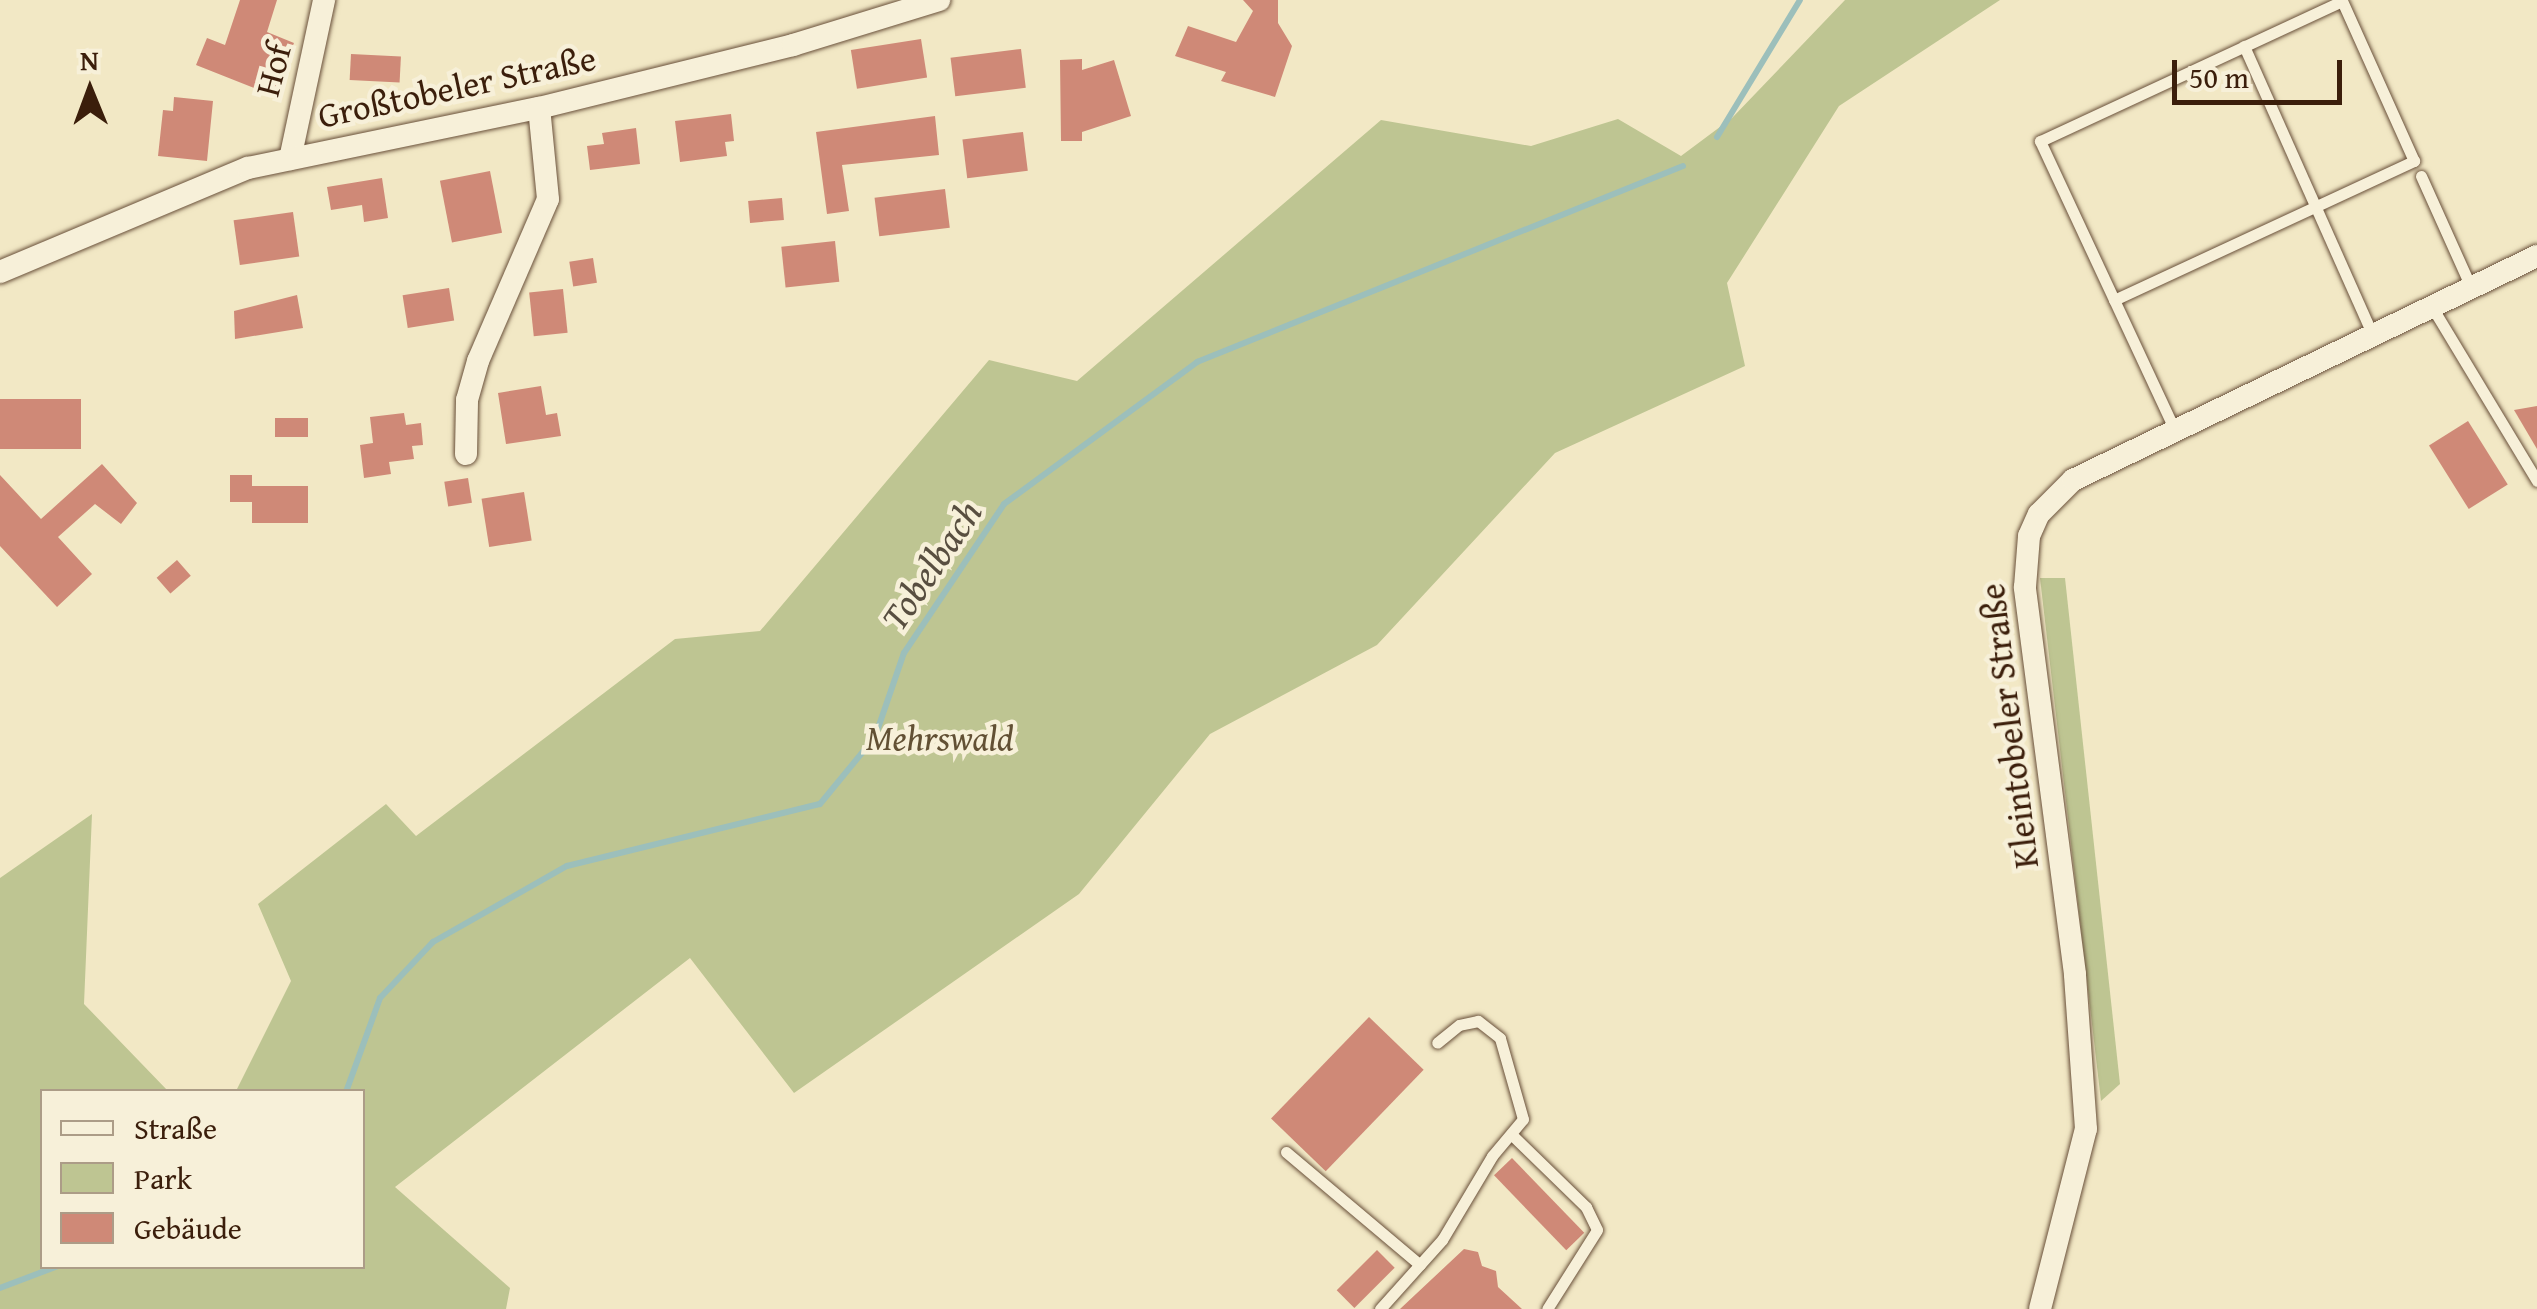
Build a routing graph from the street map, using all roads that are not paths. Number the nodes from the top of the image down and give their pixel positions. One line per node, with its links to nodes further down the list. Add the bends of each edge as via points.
1 (324, 0): 5 (street, Hof)
2 (939, 0): 4 (street, Großtobeler Straße, via 794,45)
3 (2244, 46): 7 (lane); 7 (lane, via 2342,2 2398,125 2414,161); 11 (lane, via 2040,140)
4 (539, 108): 5 (street, Großtobeler Straße); 15 (street, via 548,199 478,360 467,400)
5 (290, 159): 9 (street, Großtobeler Straße, via 248,168)
6 (2422, 176): 10 (lane)
7 (2316, 207): 11 (lane); 13 (lane)
8 (2537, 256): 10 (street, Kleintobeler Straße)
9 (0, 272)
10 (2471, 287): 12 (street, Kleintobeler Straße)
11 (2114, 300): 14 (lane)
12 (2432, 306): 13 (street, Kleintobeler Straße); 16 (lane)
13 (2373, 336): 14 (street, Kleintobeler Straße)
14 (2175, 431): 23 (street, Kleintobeler Straße, via 2064,487 2039,514 2024,560 2075,974 2086,1129)
15 (466, 454)
16 (2537, 481)
17 (1437, 1043): 18 (lane, via 1459,1025 1478,1021 1500,1038 1523,1120)
18 (1511, 1134): 20 (lane); 22 (lane, via 1586,1207 1597,1230)
19 (1286, 1152): 20 (lane)
20 (1420, 1265): 21 (lane)
21 (1380, 1309)
22 (1547, 1309)
23 (2040, 1309)

